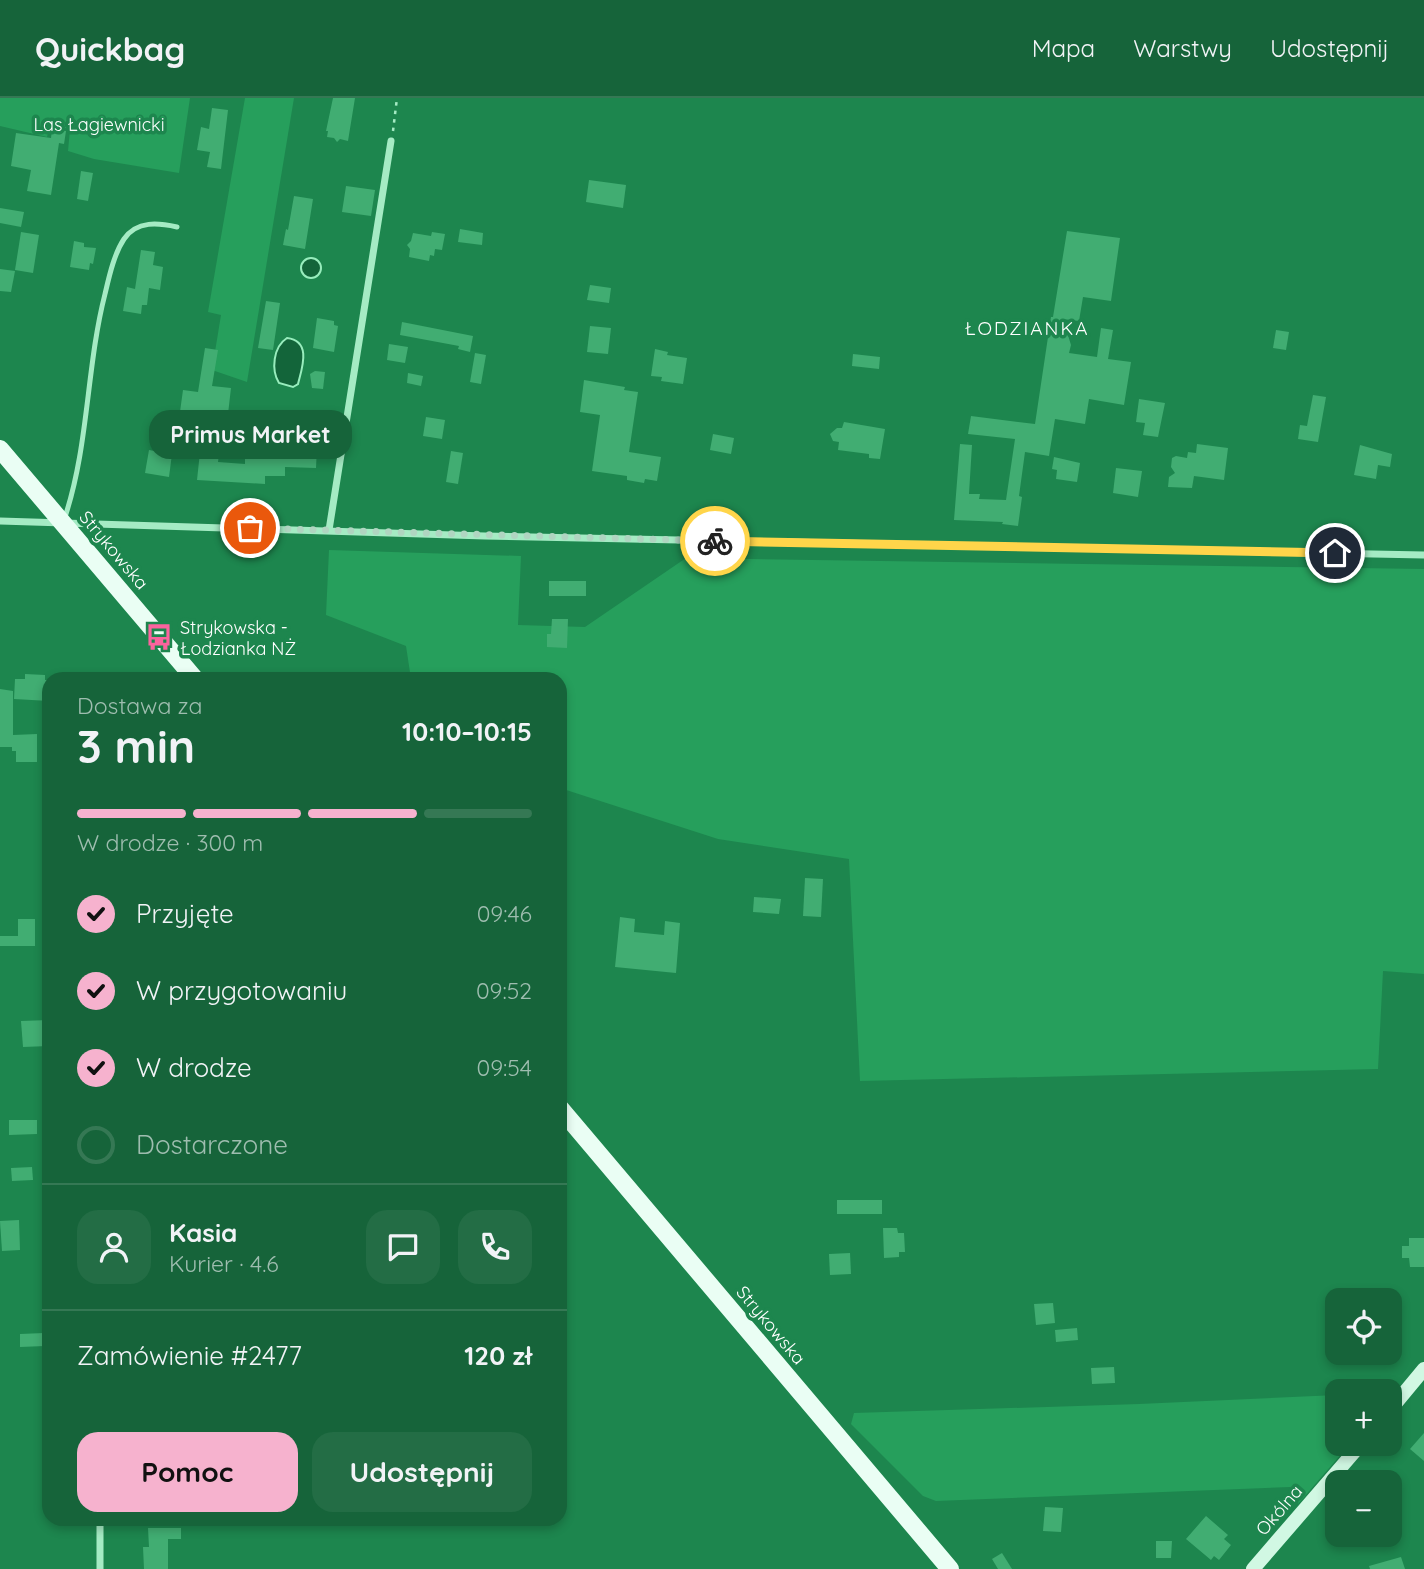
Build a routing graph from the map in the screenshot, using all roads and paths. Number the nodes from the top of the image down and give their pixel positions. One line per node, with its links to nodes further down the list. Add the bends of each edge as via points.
1 (397, 98): 2 (path)
2 (391, 141): 7 (street)
3 (177, 227): 6 (lane, via 156,223 124,238 97,327 80,453)
4 (0, 449): 6 (main road, Strykowska)
5 (0, 521): 6 (street)
6 (63, 523): 7 (street); 9 (main road, Strykowska)
7 (329, 530): 8 (street)
8 (1424, 555)
9 (189, 672)
10 (567, 1116): 16 (main road, Strykowska)
11 (1424, 1369): 12 (street)
12 (1402, 1396)
13 (1351, 1456): 17 (street, Okólna)
14 (100, 1526): 15 (street)
15 (100, 1569)
16 (950, 1569)
17 (1253, 1569)

